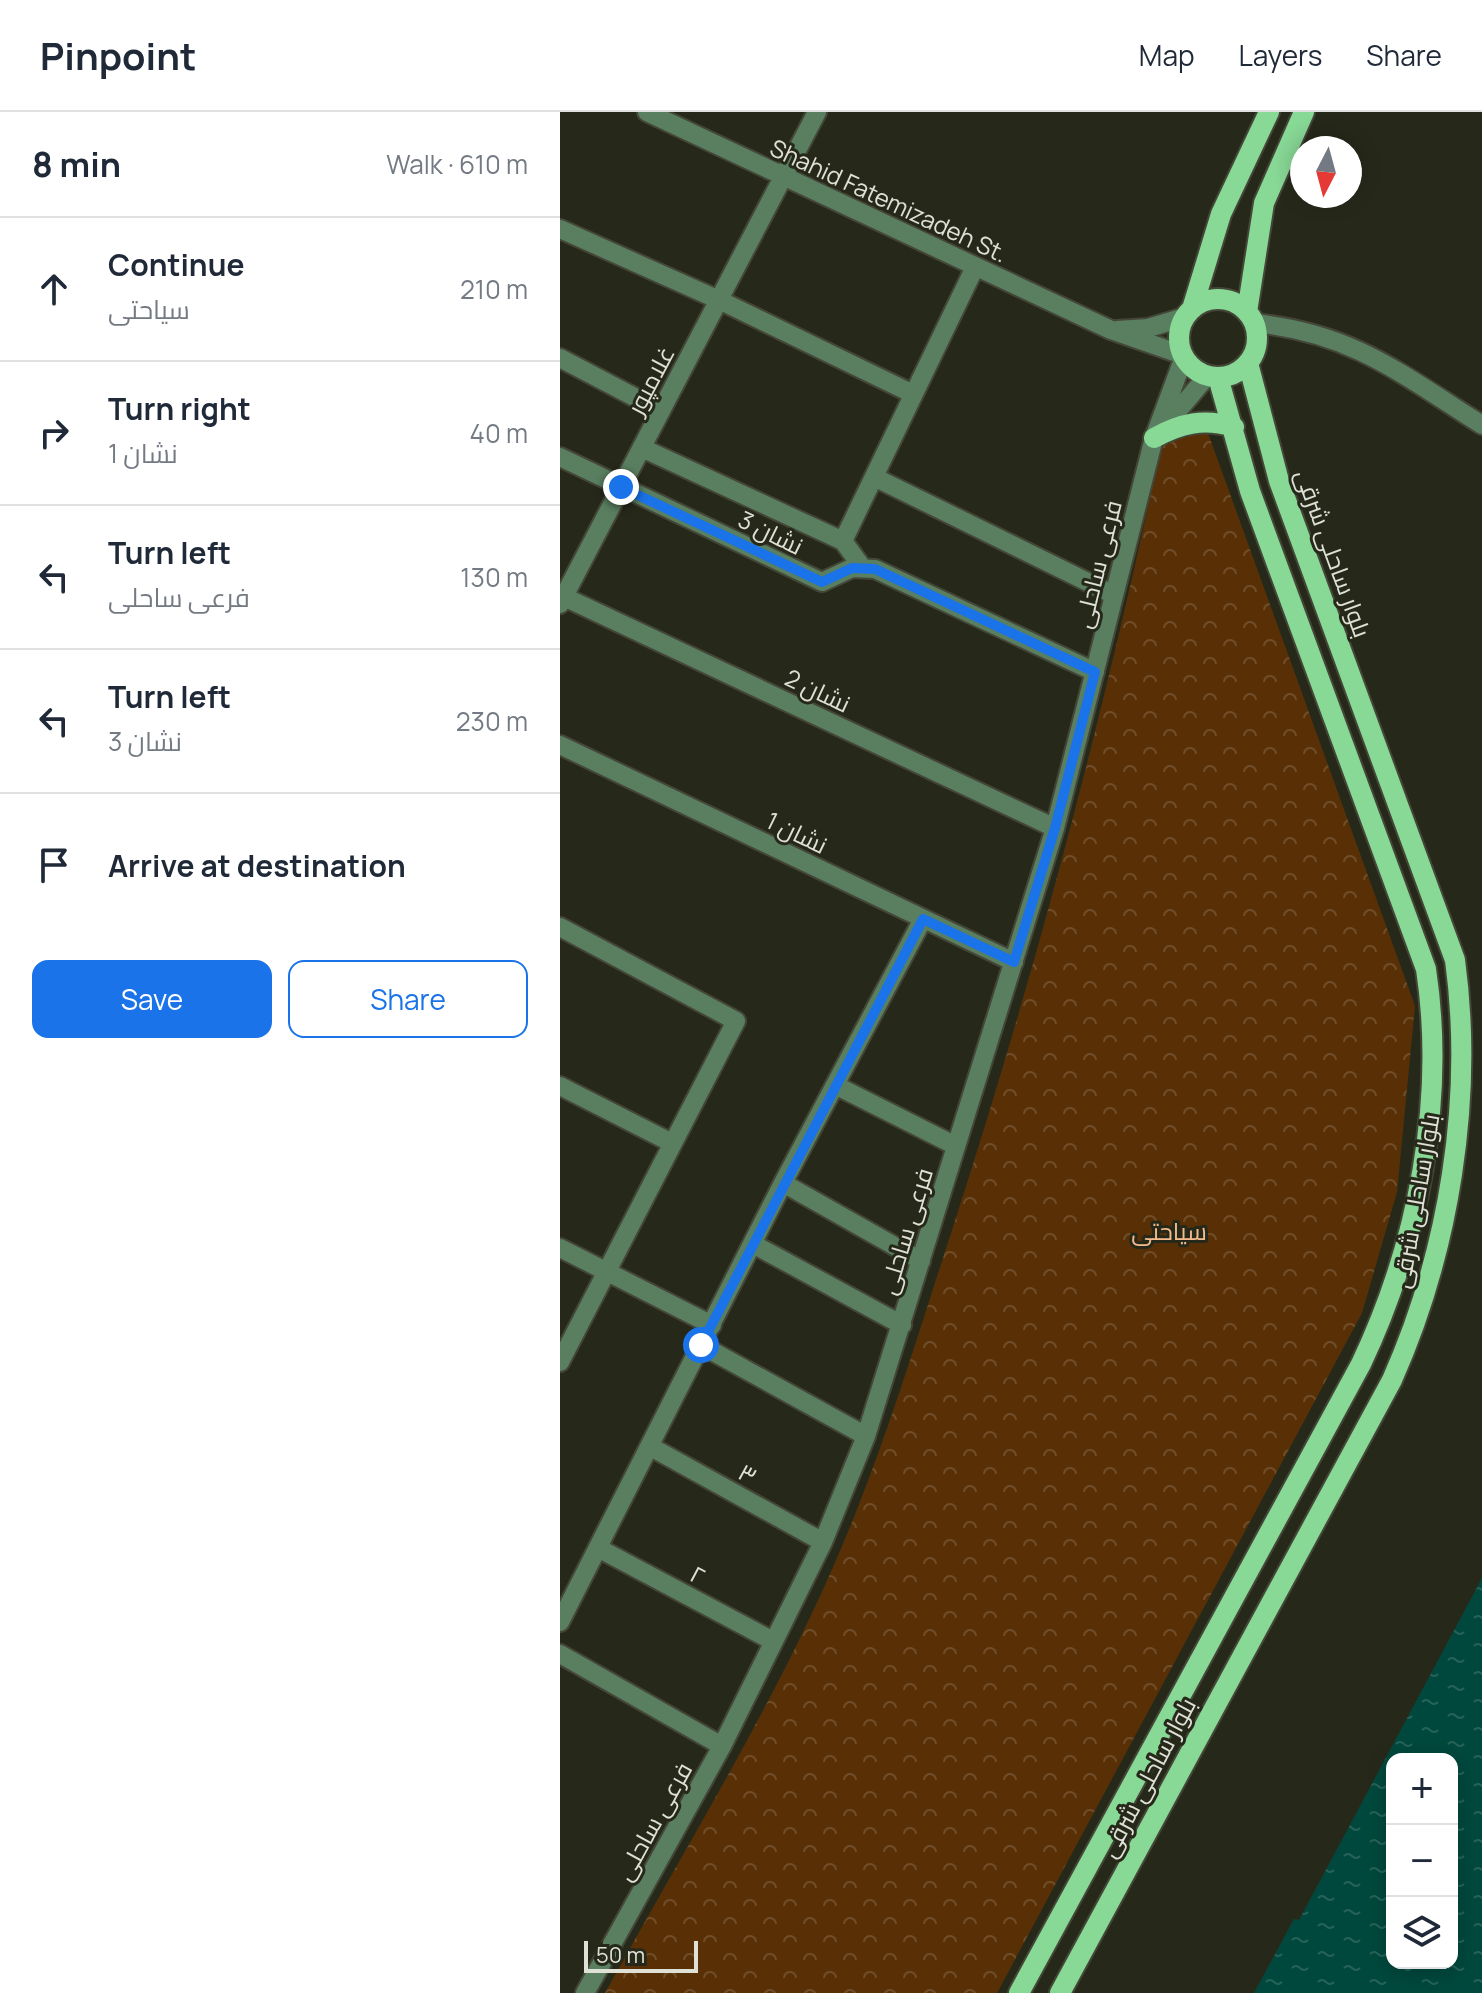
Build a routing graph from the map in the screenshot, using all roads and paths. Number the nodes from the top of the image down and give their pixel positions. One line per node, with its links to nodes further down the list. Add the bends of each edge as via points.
1 (647, 112): 5 (street, Shahid Fatemizadeh St.)
2 (817, 112): 5 (street, غلامپور)
3 (1269, 112): 9 (main road, via 1221,214)
4 (1304, 112): 10 (main road, via 1264,203)
5 (783, 177): 7 (street, Shahid Fatemizadeh St.); 8 (street, غلامپور)
6 (560, 229): 8 (street)
7 (975, 267): 11 (street, Shahid Fatemizadeh St.); 16 (street)
8 (719, 300): 16 (street); 17 (street, غلامپور)
9 (1188, 313): 10 (main road, via 1202,302 1226,300); 11 (street, via 1148,328); 12 (main road, via 1179,342)
10 (1251, 317): 14 (main road, via 1257,337); 18 (street, via 1360,348)
11 (1111, 330): 12 (street, Shahid Fatemizadeh St.)
12 (1184, 356): 15 (main road); 20 (street, فرعی ساحلی)
13 (560, 358): 17 (street)
14 (1248, 363): 15 (main road, via 1229,375); 58 (main road, بلوار ساحلی شرقی, via 1279,481 1455,960 1463,1020 1460,1095 1435,1258 1418,1321 1392,1380)
15 (1213, 376): 19 (main road, بلوار ساحلی شرقی); 20 (street, فرعی ساحلی)
16 (913, 394): 23 (street)
17 (661, 411): 21 (street, غلامپور)
18 (1482, 425)
19 (1234, 427): 20 (main road, via 1194,422); 57 (main road, بلوار ساحلی شرقی, via 1250,491 1426,969 1434,1022 1421,1168 1388,1309)
20 (1154, 438): 27 (street, فرعی ساحلی)
21 (642, 448): 24 (street, غلامپور); 25 (street)
22 (560, 457): 24 (street, نشان 3)
23 (874, 477): 25 (street); 27 (street)
24 (621, 487): 26 (street, نشان 3, via 822,582); 28 (street, غلامپور)
25 (843, 541): 26 (street)
26 (862, 567): 29 (street)
27 (1114, 595): 29 (street, فرعی ساحلی)
28 (561, 599): 31 (street, نشان 2)
29 (1095, 672): 31 (street, فرعی ساحلی)
30 (560, 745): 32 (street, نشان 1)
31 (1055, 828): 34 (street, فرعی ساحلی)
32 (923, 919): 34 (street, نشان 1); 35 (street)
33 (560, 927): 37 (street, via 735,1017 736,1026)
34 (1014, 962): 38 (street, فرعی ساحلی)
35 (835, 1085): 38 (street); 39 (street)
36 (560, 1086): 37 (street)
37 (672, 1143): 43 (street)
38 (956, 1146): 42 (street, فرعی ساحلی)
39 (783, 1183): 40 (street); 42 (street)
40 (753, 1244): 44 (street); 45 (street)
41 (560, 1248): 43 (street)
42 (921, 1261): 45 (street, فرعی ساحلی)
43 (606, 1271): 44 (street); 47 (street)
44 (712, 1325): 46 (street)
45 (902, 1325): 48 (street, فرعی ساحلی)
46 (701, 1345): 48 (street); 49 (street)
47 (560, 1362)
48 (866, 1436): 50 (street, فرعی ساحلی)
49 (651, 1447): 50 (street, ۳); 51 (street)
50 (823, 1542): 53 (street, فرعی ساحلی)
51 (600, 1549): 52 (street); 53 (street, ۲)
52 (560, 1622)
53 (773, 1641): 55 (street, فرعی ساحلی)
54 (560, 1654): 55 (street)
55 (722, 1746): 56 (street, فرعی ساحلی)
56 (585, 1993)
57 (1019, 1993)
58 (1060, 1993)

